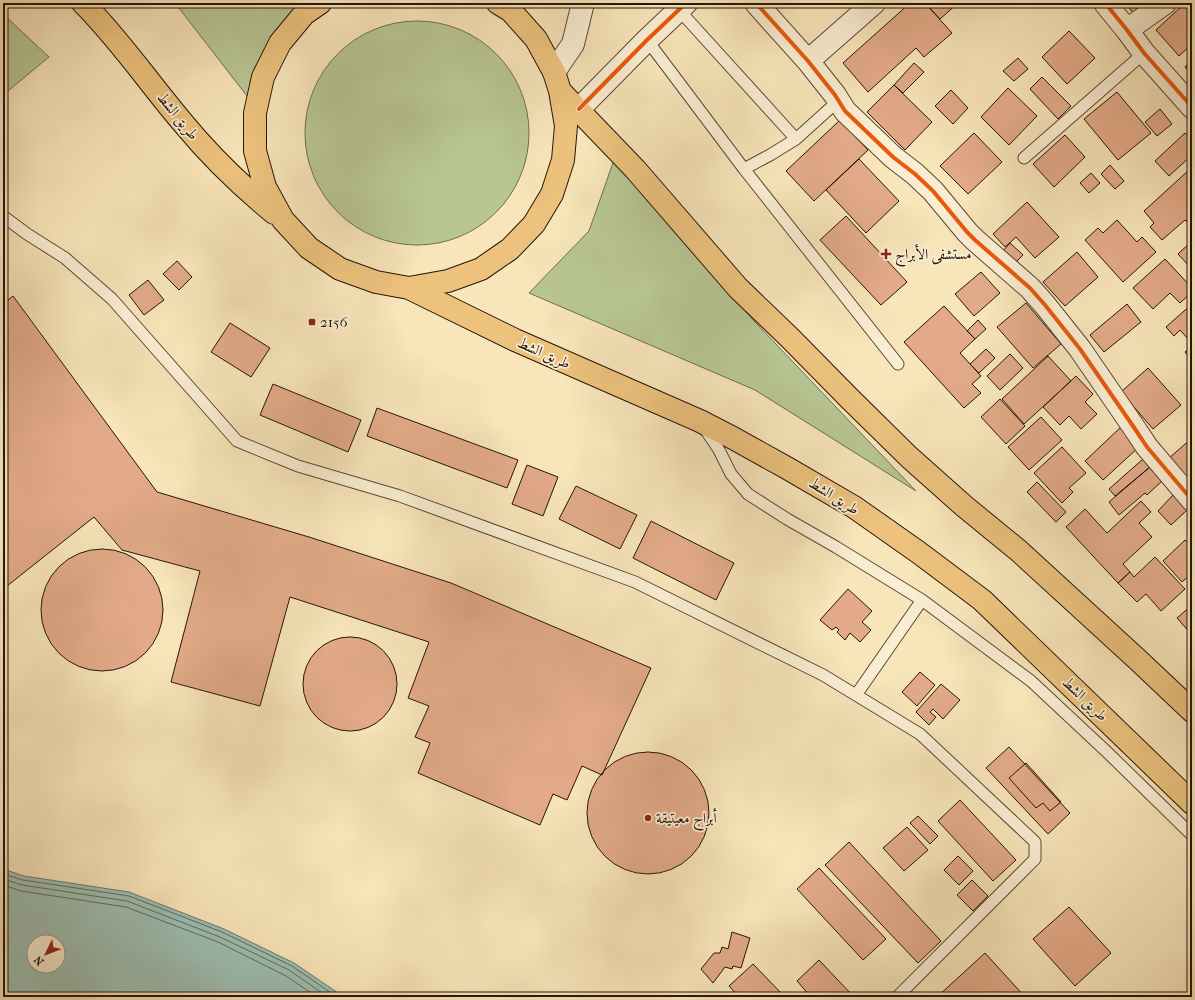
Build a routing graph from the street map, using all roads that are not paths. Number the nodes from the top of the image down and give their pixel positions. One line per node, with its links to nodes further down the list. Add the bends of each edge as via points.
1 (83, 3): 22 (highway, طريق الشط, via 121,44 213,157)
2 (320, 3): 22 (highway, via 304,14 280,43 263,76 255,113 256,151 265,187)
3 (498, 3): 14 (highway, via 511,11 536,39)
4 (583, 3): 14 (street, via 572,44)
5 (756, 3): 13 (street)
6 (874, 3): 13 (street)
7 (1104, 3): 10 (street)
8 (1165, 3): 10 (street)
9 (682, 7): 11 (street); 18 (lane)
10 (1127, 30): 12 (street)
11 (647, 40): 17 (street); 20 (lane)
12 (1144, 53): 16 (street); 19 (lane)
13 (808, 61): 15 (street)
14 (557, 81): 17 (highway); 23 (highway, via 566,126 563,160 552,194 534,224 510,250 481,269 448,281)
15 (838, 101): 18 (lane); 26 (street, via 845,111 893,157 933,191 987,252 1030,288 1080,349 1147,447)
16 (1192, 107)
17 (579, 109): 29 (highway, via 635,169 738,288 909,457 1024,556)
18 (796, 139): 20 (lane)
19 (1024, 158)
20 (744, 168): 24 (lane)
21 (3, 216): 28 (lane, via 65,258 112,299 237,441 298,466 400,496 636,582 823,675)
22 (283, 220): 23 (highway, via 309,248 340,268 376,282)
23 (409, 288): 25 (highway, طريق الشط, via 515,340)
24 (898, 364)
25 (700, 421): 27 (lane, via 731,474 748,494); 30 (highway, طريق الشط, via 854,507 982,600)
26 (1192, 500)
27 (922, 600): 28 (lane); 31 (lane, via 1031,680)
28 (856, 695): 32 (lane, via 920,734 1035,842 1035,859)
29 (1192, 711)
30 (1192, 803)
31 (1192, 835)
32 (897, 997)

